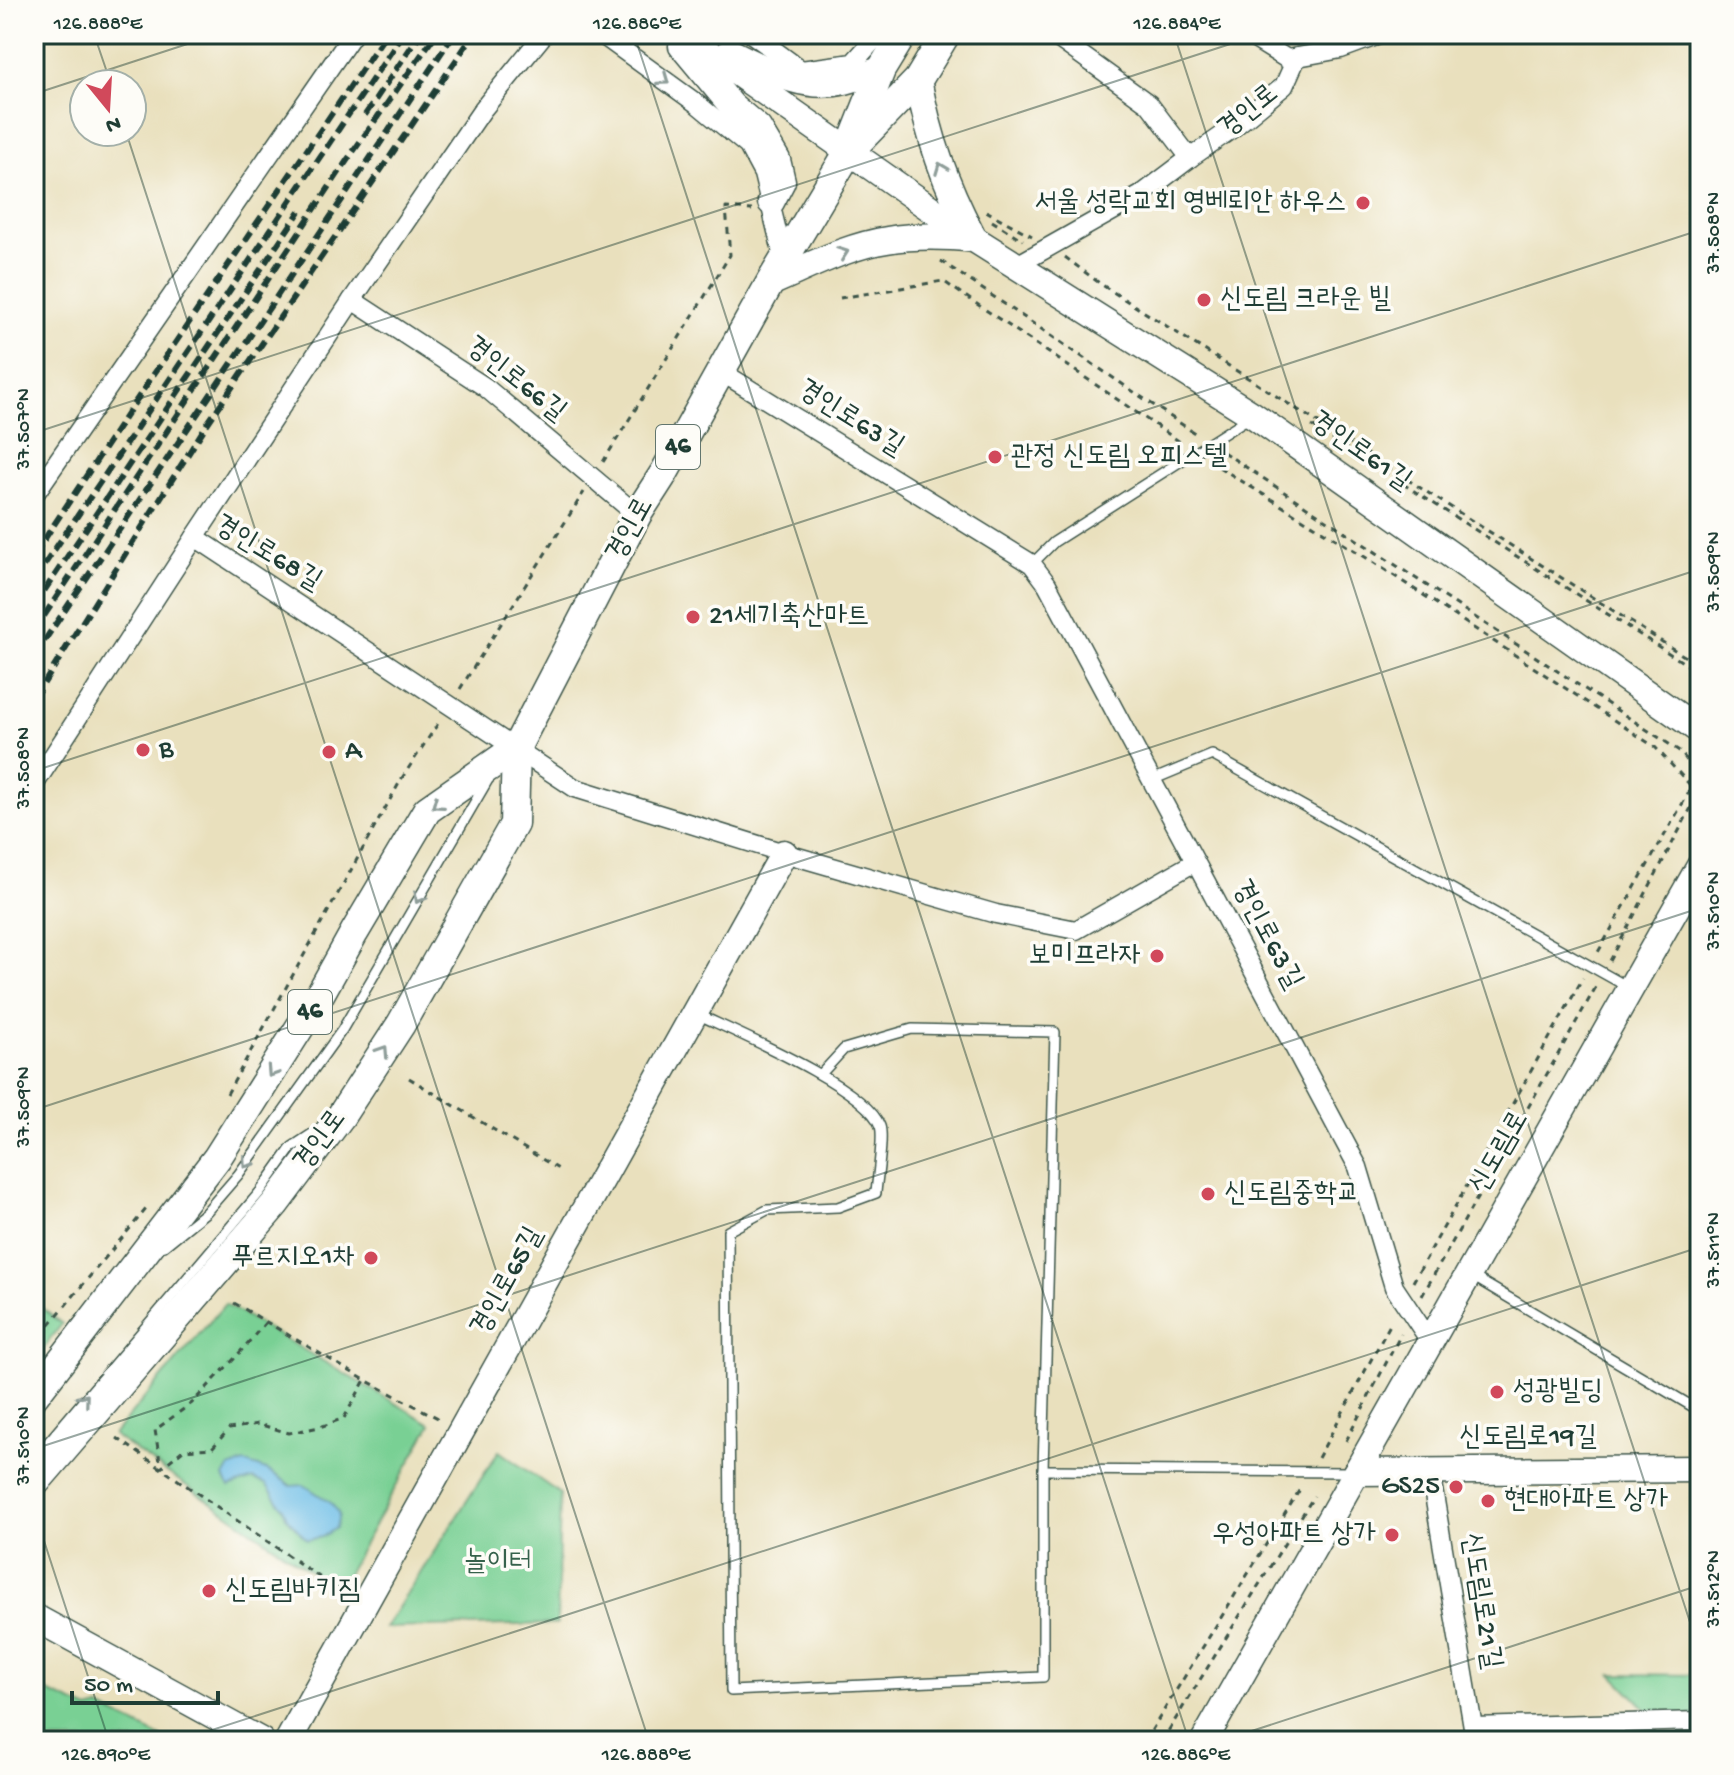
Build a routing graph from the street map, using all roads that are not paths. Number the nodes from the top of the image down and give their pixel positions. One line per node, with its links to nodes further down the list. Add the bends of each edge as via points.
1 (353, 34): 24 (street)
2 (544, 34): 21 (street, via 483,109)
3 (601, 34): 17 (street, one-way to 17, via 748,146)
4 (672, 34): 17 (street, via 732,106 758,128 777,160 782,181)
5 (682, 34): 15 (street, 경인로61길)
6 (694, 34): 13 (street, via 805,84 842,82)
7 (752, 34): 11 (street, via 801,70 853,63)
8 (1052, 34): 16 (street, 경인로, via 1149,104)
9 (1251, 34): 12 (street, 경인로, via 1287,59)
10 (1382, 34): 12 (street, 경인로)
11 (910, 35): 13 (main road, 경인로 / 46); 14 (main road, 경인로 / 46)
12 (1297, 57): 16 (street, 경인로, via 1284,86)
13 (881, 70): 15 (main road, 경인로 / 46)
14 (918, 80): 15 (main road, 경인로 / 46); 18 (street, one-way to 14, via 952,195 934,150)
15 (849, 151): 18 (street, 경인로61길); 20 (main road, 경인로 / 46)
16 (1190, 158): 19 (street, 경인로, via 1141,195)
17 (771, 202): 20 (street)
18 (977, 226): 19 (street, 경인로61길); 20 (street, one-way to 18, via 885,240)
19 (1017, 265): 23 (street, 경인로61길)
20 (777, 271): 22 (main road, 경인로 / 46)
21 (352, 300): 25 (street, 경인로66길, via 485,387); 26 (street)
22 (720, 371): 25 (main road, 경인로 / 46); 27 (street, 경인로63길)
23 (1253, 415): 27 (lane, via 1054,542); 28 (street, 경인로61길)
24 (34, 495)
25 (637, 515): 29 (main road, 경인로 / 46)
26 (195, 537): 29 (street, 경인로68길, via 449,706); 31 (street, 경인로68길)
27 (1032, 564): 30 (street, 경인로63길)
28 (1700, 731)
29 (508, 753): 32 (street, via 575,788); 38 (main road, 경인로 / 46, one-way to 29, via 401,1024 514,824); 40 (lane, one-way to 40, via 342,1030 238,1175 206,1212); 40 (main road, 경인로 / 46, one-way to 40, via 427,810 225,1145)
30 (1152, 780): 33 (street, 경인로63길); 35 (lane, via 1212,755)
31 (34, 785)
32 (784, 853): 33 (street, via 996,914 1076,930); 36 (street, 경인로65길)
33 (1195, 862): 41 (street, 경인로63길, via 1358,1167 1394,1287)
34 (1700, 866): 35 (street, 신도림로)
35 (1631, 988): 39 (street, 신도림로)
36 (695, 1012): 37 (lane); 54 (street, 경인로65길)
37 (821, 1074): 46 (lane, via 844,1049 912,1029 1055,1032); 46 (lane, via 872,1111 881,1128 876,1193 838,1207 767,1210 728,1231 731,1691 1043,1677)
38 (341, 1116): 44 (lane, one-way to 38, via 260,1192 292,1147); 49 (main road, 경인로 / 46, via 275,1204)
39 (1468, 1274): 41 (street, 신도림로); 43 (lane)
40 (125, 1278): 42 (main road, 경인로 / 46)
41 (1430, 1341): 48 (street, 신도림로)
42 (34, 1396)
43 (1700, 1411)
44 (34, 1459)
45 (1700, 1469): 47 (street, 신도림로19길)
46 (1043, 1470): 48 (lane)
47 (1430, 1471): 48 (street, 신도림로19길); 52 (street, 신도림로21길)
48 (1343, 1472): 55 (street, 신도림로)
49 (34, 1484)
50 (34, 1617): 53 (street)
51 (1700, 1721): 52 (street)
52 (1473, 1734)
53 (261, 1741)
54 (288, 1741)
55 (1204, 1741)

